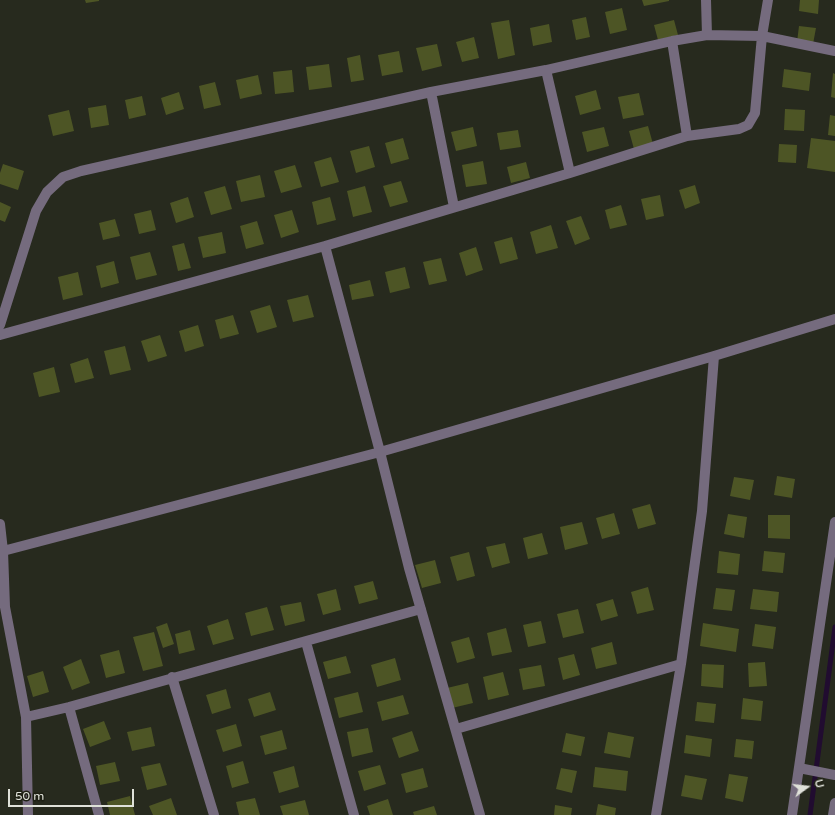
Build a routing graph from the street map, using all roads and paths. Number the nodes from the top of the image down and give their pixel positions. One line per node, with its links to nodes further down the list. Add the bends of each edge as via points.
1 (706, 0): 3 (street)
2 (768, 0): 4 (street)
3 (707, 36): 4 (street); 5 (street)
4 (762, 36): 6 (street); 9 (street, via 755,113 748,125 739,129)
5 (672, 41): 7 (street); 9 (street)
6 (835, 51)
7 (546, 70): 8 (street); 10 (street)
8 (431, 92): 11 (street); 14 (street, via 63,176 47,192 36,212)
9 (687, 136): 10 (street)
10 (570, 173): 11 (street)
11 (454, 207): 12 (street)
12 (325, 246): 15 (street); 17 (street)
13 (835, 319): 16 (street)
14 (0, 325)
15 (0, 335)
16 (714, 356): 17 (street); 23 (street, via 702,511)
17 (380, 452): 20 (street); 21 (street)
18 (835, 522): 28 (street)
19 (0, 524): 20 (street)
20 (3, 551): 26 (street, via 5,607)
21 (421, 609): 22 (street); 27 (street)
22 (306, 642): 24 (street); 34 (street)
23 (681, 664): 27 (street); 36 (street)
24 (172, 677): 25 (street); 33 (street)
25 (69, 707): 26 (street); 32 (street)
26 (26, 717): 31 (street)
27 (456, 729): 35 (street)
28 (803, 770): 29 (street); 37 (street)
29 (834, 775)
30 (835, 803): 38 (street)
31 (28, 815)
32 (99, 815)
33 (214, 815)
34 (354, 815)
35 (480, 815)
36 (656, 815)
37 (792, 815)
38 (833, 815)

